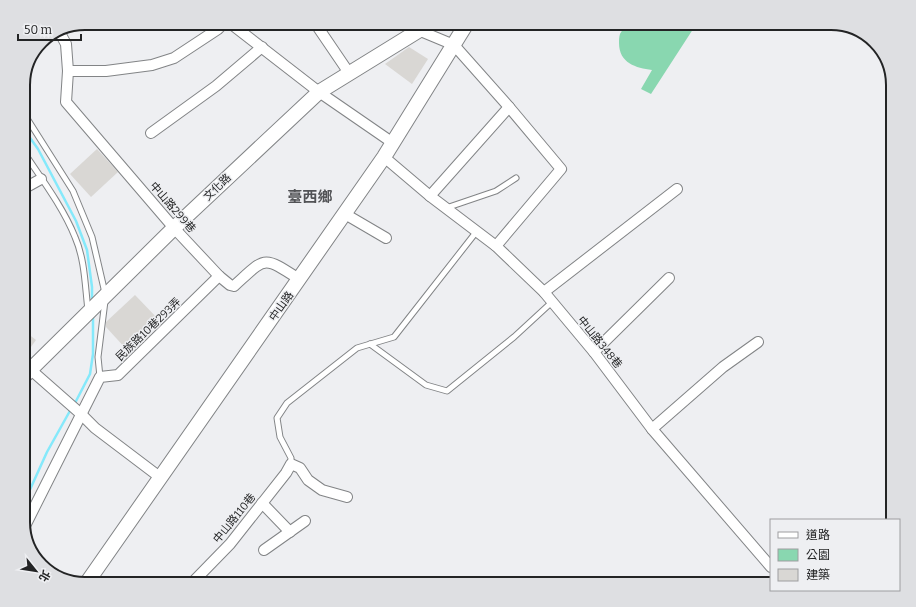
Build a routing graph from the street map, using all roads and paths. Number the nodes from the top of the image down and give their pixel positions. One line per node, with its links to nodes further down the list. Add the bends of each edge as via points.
1 (216, 30): 10 (street, via 174,58 106,71)
2 (239, 30): 9 (street)
3 (320, 30): 11 (street)
4 (410, 30): 11 (street, 文化路)
5 (421, 30): 8 (street)
6 (463, 30): 8 (street, 中山路)
7 (61, 35): 10 (street, 中山路299巷, via 66,44)
8 (454, 45): 13 (street); 16 (street, 中山路)
9 (262, 47): 12 (street); 15 (street, via 216,86)
10 (68, 71): 26 (street, 中山路299巷, via 66,102)
11 (349, 73): 12 (street, 文化路)
12 (319, 92): 16 (street); 26 (street, 文化路)
13 (509, 107): 23 (street); 29 (street, via 561,169)
14 (30, 123): 35 (lane, via 73,190 92,237)
15 (151, 133)
16 (393, 143): 17 (street, 中山路)
17 (384, 157): 23 (street, 中山路348巷); 25 (street, 中山路)
18 (30, 162): 20 (lane)
19 (516, 178): 24 (lane, via 496,191)
20 (41, 179): 21 (street); 35 (lane, via 76,237)
21 (30, 185)
22 (677, 189): 33 (street)
23 (430, 196): 24 (street, 中山路348巷)
24 (446, 208): 27 (street, 中山路348巷)
25 (345, 214): 28 (street); 32 (street, 中山路)
26 (174, 228): 30 (street, 中山路299巷); 35 (street, 文化路)
27 (477, 231): 29 (street, 中山路348巷); 37 (lane, via 394,336)
28 (386, 238)
29 (496, 246): 33 (street, 中山路348巷)
30 (219, 276): 32 (street, 中山路299巷, via 230,286 234,286 259,263 268,262); 41 (street, 民族路10巷293弄, via 118,375)
31 (668, 278): 38 (street)
32 (299, 279): 45 (street, 中山路)
33 (544, 292): 34 (street, 中山路348巷)
34 (552, 302): 37 (lane, via 514,337 447,390 426,386); 38 (street, 中山路348巷)
35 (95, 306): 39 (street, 文化路); 41 (lane)
36 (758, 342): 43 (street, via 723,367)
37 (370, 344): 44 (lane, via 357,348 287,402 281,410 277,418 280,437 291,458)
38 (594, 352): 43 (street, 中山路348巷)
39 (30, 370)
40 (30, 375): 42 (street)
41 (100, 377): 42 (street)
42 (81, 414): 45 (street, via 95,428); 48 (street)
43 (652, 429): 52 (street, 中山路348巷)
44 (291, 464): 46 (street, via 300,468 308,480 322,490); 47 (street, 中山路110巷)
45 (160, 478): 53 (street, 中山路)
46 (347, 497)
47 (262, 503): 50 (street); 54 (street, 中山路110巷, via 230,544)
48 (30, 516)
49 (305, 521): 50 (street)
50 (290, 532): 51 (street)
51 (264, 550)
52 (770, 566)
53 (91, 577)
54 (198, 577)

